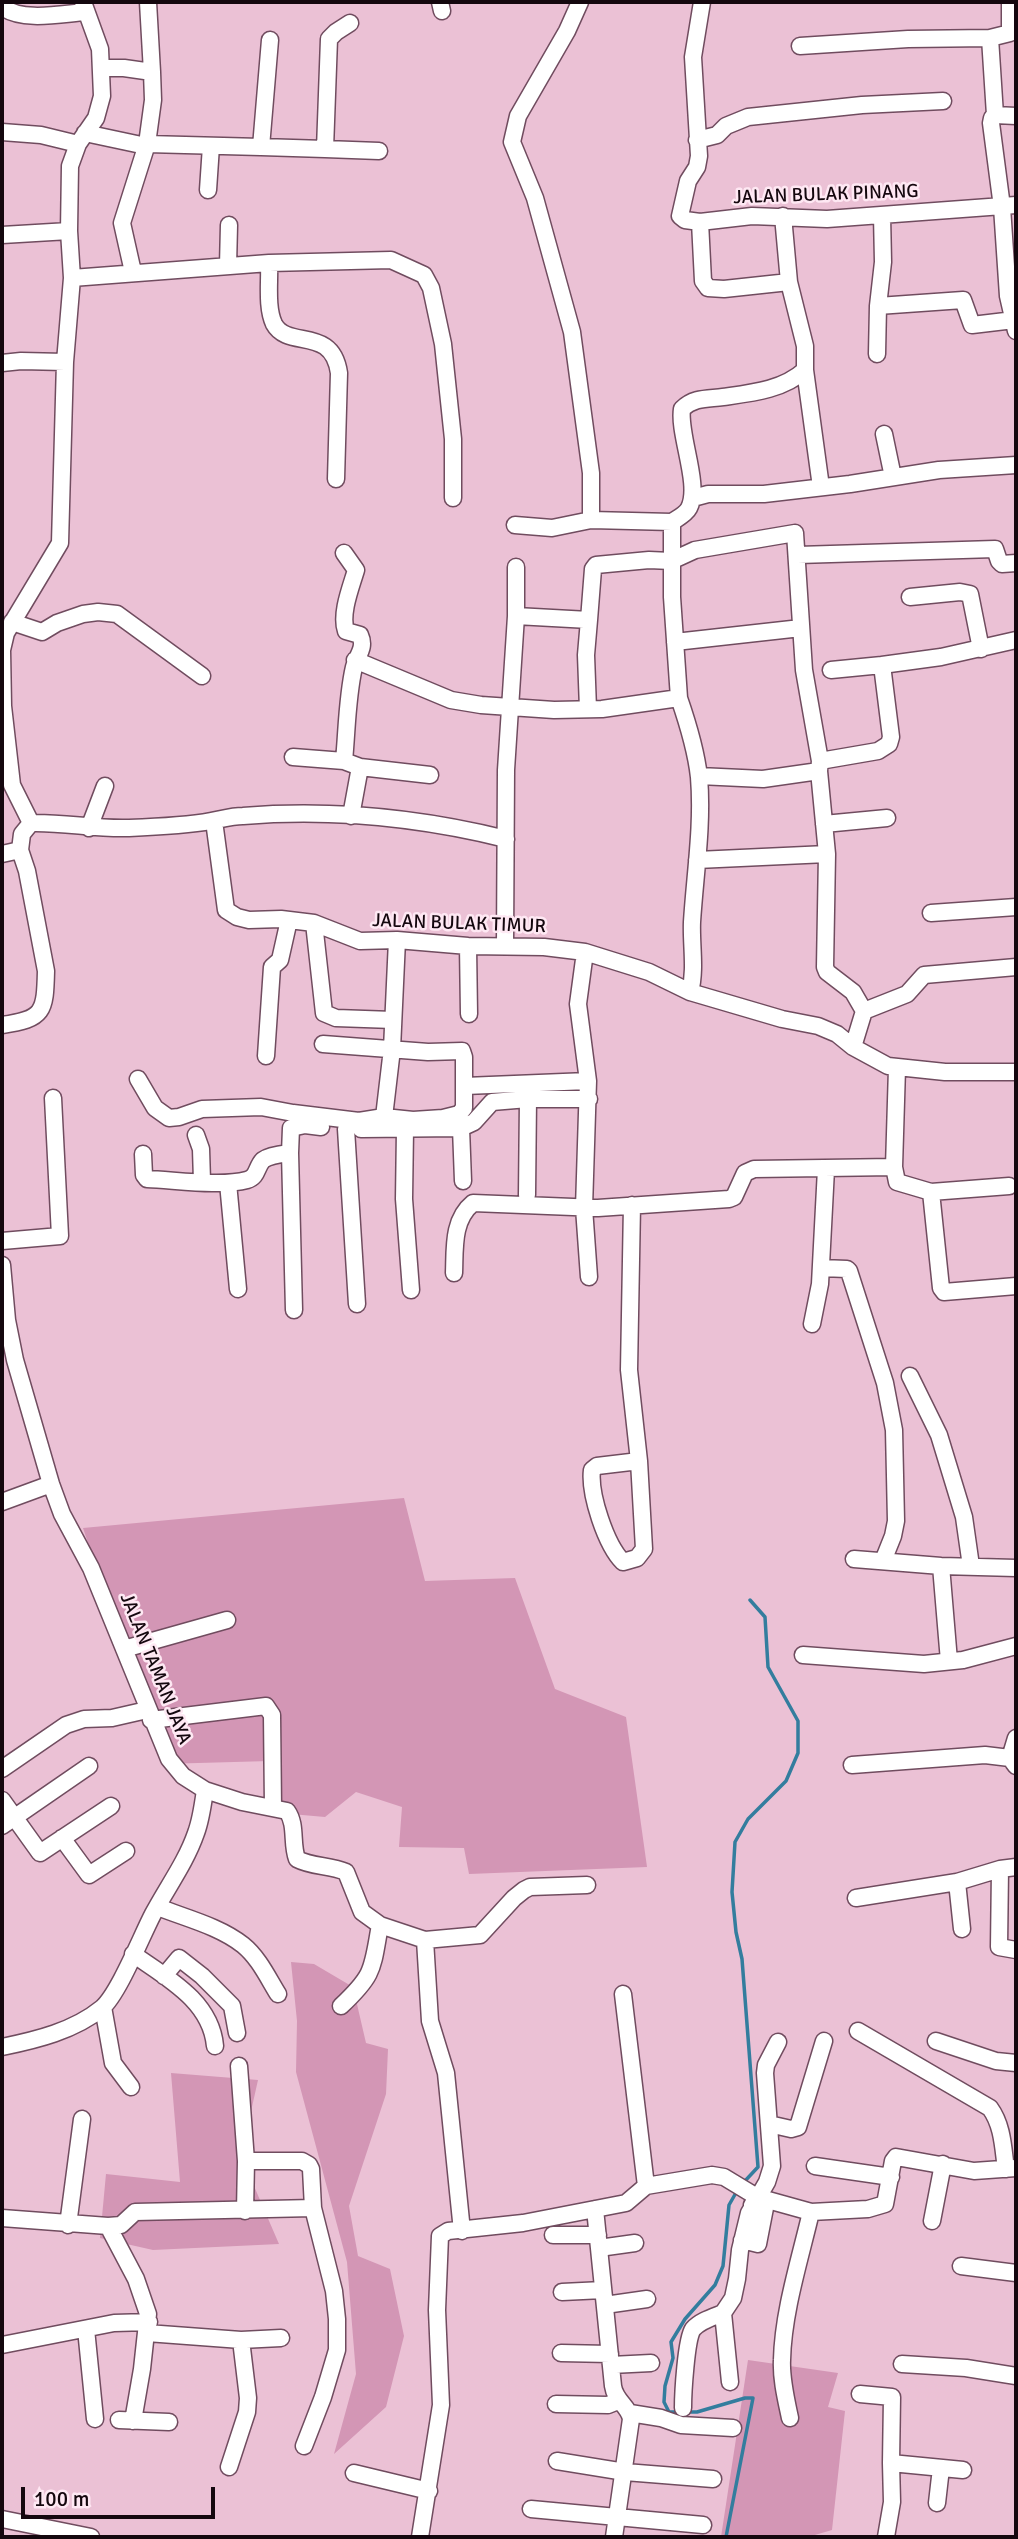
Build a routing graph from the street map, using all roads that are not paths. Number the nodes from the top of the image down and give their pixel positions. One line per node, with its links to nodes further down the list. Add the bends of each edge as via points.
1 (148, 2): 12 (street)
2 (580, 2): 50 (street, via 518,116 512,142 535,198 572,332 591,472)
3 (702, 2): 18 (street, via 693,57)
4 (1010, 2): 8 (street, via 1010,33)
5 (2, 6): 6 (street, via 33,15)
6 (84, 7): 11 (street)
7 (350, 23): 22 (street, via 329,39)
8 (990, 38): 10 (street); 14 (street)
9 (270, 40): 21 (street)
10 (800, 46)
11 (102, 68): 12 (street); 17 (street, via 96,118)
12 (152, 72): 19 (street)
13 (943, 101): 18 (street, via 748,117 717,135)
14 (995, 115): 15 (street); 25 (street, via 991,123)
15 (1016, 116)
16 (2, 132): 17 (street)
17 (81, 139): 19 (street); 30 (street, via 69,166)
18 (697, 140): 28 (street, JALAN BULAK PINANG, via 697,167 688,181 680,216)
19 (147, 145): 20 (street); 34 (street, via 122,223)
20 (211, 146): 21 (street); 24 (street)
21 (261, 147): 22 (street)
22 (325, 149): 23 (street)
23 (379, 151)
24 (208, 190)
25 (1009, 206): 26 (street, JALAN BULAK PINANG); 38 (street, via 1008,296)
26 (882, 215): 27 (street, JALAN BULAK PINANG); 37 (street)
27 (783, 216): 28 (street, JALAN BULAK PINANG); 36 (street)
28 (700, 222): 36 (street, via 703,281 708,288)
29 (229, 225): 33 (street)
30 (69, 231): 31 (street); 35 (street)
31 (2, 235)
32 (269, 263): 33 (street); 46 (street, via 270,314 275,326 284,334 312,340 337,360); 48 (street, via 391,260 424,275 443,344 453,439)
33 (228, 266): 34 (street)
34 (133, 272): 35 (street)
35 (72, 278): 40 (street)
36 (789, 282): 42 (street, via 805,346)
37 (878, 306): 38 (street, via 962,300 972,326); 39 (street)
38 (1015, 326)
39 (877, 354)
40 (65, 362): 41 (street); 62 (street, via 60,544)
41 (2, 363)
42 (805, 370): 47 (street); 49 (street, via 781,386 695,399 682,409)
43 (884, 434): 45 (street)
44 (1016, 465): 45 (street)
45 (893, 477): 47 (street)
46 (336, 480)
47 (821, 487): 49 (street)
48 (453, 498)
49 (693, 498): 51 (street, via 688,510)
50 (591, 520): 51 (street); 52 (street, via 552,528)
51 (672, 522): 55 (street)
52 (515, 525)
53 (344, 553): 66 (street, via 356,569 344,626 362,640)
54 (798, 555): 55 (street, via 795,533 695,551); 56 (street, via 995,549 1002,564); 61 (street)
55 (671, 561): 60 (street, via 596,565); 64 (street)
56 (1016, 564)
57 (516, 567): 59 (street)
58 (910, 597): 65 (street, via 970,594)
59 (516, 616): 60 (street); 71 (street)
60 (589, 620): 72 (street)
61 (801, 628): 64 (street); 75 (street)
62 (5, 640): 69 (street, via 42,632 75,616 117,614); 82 (street, via 3,706 12,785)
63 (1016, 640): 65 (street)
64 (675, 642): 70 (street)
65 (981, 649): 67 (street)
66 (355, 660): 71 (street, via 451,700); 74 (street, via 350,685)
67 (882, 665): 68 (street); 75 (street, via 889,744)
68 (831, 670)
69 (202, 676)
70 (679, 698): 72 (street); 77 (street)
71 (510, 708): 72 (street); 85 (street)
72 (588, 709)
73 (293, 757): 74 (street)
74 (352, 764): 76 (street); 79 (street)
75 (819, 766): 77 (street, via 762,779); 83 (street)
76 (430, 775)
77 (699, 776): 89 (street)
78 (105, 786): 84 (street)
79 (351, 816): 81 (street, via 286,814); 85 (street, via 403,819)
80 (887, 818): 83 (street)
81 (214, 821): 84 (street); 92 (street, JALAN BULAK TIMUR, via 226,910 249,920)
82 (31, 823): 84 (street); 86 (street, via 22,834)
83 (824, 824): 88 (street)
84 (89, 828)
85 (506, 839): 96 (street)
86 (20, 850): 87 (street); 103 (street, via 46,987 41,1012)
87 (2, 853)
88 (827, 854): 89 (street); 100 (street, via 825,967 853,992)
89 (697, 860): 99 (street)
90 (1016, 908): 91 (street)
91 (931, 913)
92 (289, 920): 93 (street, JALAN BULAK TIMUR); 107 (street, via 280,960 272,967)
93 (314, 923): 94 (street, JALAN BULAK TIMUR, via 360,941); 102 (street, via 324,1013 336,1018)
94 (397, 940): 95 (street, JALAN BULAK TIMUR); 102 (street)
95 (468, 946): 96 (street, JALAN BULAK TIMUR); 101 (street)
96 (505, 946): 97 (street, JALAN BULAK TIMUR)
97 (585, 952): 99 (street, JALAN BULAK TIMUR, via 649,972); 111 (street, via 578,1004)
98 (1016, 967): 100 (street, via 925,975 906,994)
99 (690, 992): 105 (street, JALAN BULAK TIMUR, via 818,1026)
100 (864, 1011): 105 (street)
101 (469, 1014)
102 (393, 1020): 106 (street)
103 (2, 1025)
104 (323, 1044): 106 (street)
105 (853, 1047): 108 (street, JALAN BULAK TIMUR)
106 (391, 1049): 112 (street, via 462,1051); 116 (street)
107 (266, 1056)
108 (897, 1068): 109 (street, JALAN BULAK TIMUR); 123 (street)
109 (1016, 1072)
110 (138, 1079): 116 (street, via 155,1108 169,1118 202,1109 261,1107 359,1121)
111 (588, 1081): 112 (street); 115 (street)
112 (465, 1086): 116 (street, via 464,1108 459,1114 413,1120)
113 (53, 1098): 133 (street, via 60,1236)
114 (528, 1099): 115 (street); 117 (street, via 489,1103 474,1122); 130 (street)
115 (589, 1099): 132 (street)
116 (384, 1117)
117 (461, 1128): 119 (street); 126 (street)
118 (346, 1129): 119 (street); 121 (street, via 294,1126); 142 (street)
119 (405, 1129): 141 (street, via 404,1199)
120 (196, 1135): 125 (street)
121 (290, 1153): 127 (street, via 262,1161 253,1178); 143 (street)
122 (143, 1154): 125 (street, via 147,1179)
123 (894, 1167): 124 (street); 129 (street, via 897,1182)
124 (826, 1169): 131 (street, via 754,1169 745,1172 732,1199); 135 (street)
125 (202, 1181): 127 (street)
126 (463, 1181)
127 (228, 1183): 140 (street)
128 (1009, 1186): 129 (street)
129 (931, 1192): 139 (street, via 941,1289)
130 (527, 1195)
131 (632, 1205): 132 (street); 148 (street, via 629,1370)
132 (584, 1208): 136 (street, via 473,1203 456,1233); 138 (street)
133 (2, 1241)
134 (2, 1265): 137 (street, JALAN TAMAN JAYA)
135 (821, 1268): 145 (street); 152 (street, via 849,1271 885,1383 894,1430 896,1521)
136 (454, 1273)
137 (2, 1274): 144 (street, JALAN TAMAN JAYA)
138 (589, 1277)
139 (1016, 1286)
140 (238, 1289)
141 (411, 1290)
142 (357, 1304)
143 (294, 1310)
144 (5, 1321): 146 (street, JALAN TAMAN JAYA)
145 (812, 1324)
146 (9, 1365): 149 (street, JALAN TAMAN JAYA)
147 (910, 1376): 154 (street, via 939,1435 964,1517)
148 (639, 1461): 148 (street, via 644,1549 637,1558 623,1562 601,1519 592,1470)
149 (51, 1484): 150 (street); 158 (street, JALAN TAMAN JAYA)
150 (2, 1502)
151 (854, 1559): 152 (street)
152 (883, 1562): 153 (street)
153 (941, 1566): 154 (street); 160 (street)
154 (971, 1566): 155 (street)
155 (1016, 1568)
156 (227, 1620): 158 (street)
157 (1016, 1646): 160 (street)
158 (124, 1649): 161 (street, JALAN TAMAN JAYA)
159 (803, 1655): 160 (street, via 924,1664)
160 (949, 1661)
161 (149, 1715): 166 (street, via 84,1719 66,1725); 167 (street, JALAN TAMAN JAYA, via 169,1759 183,1776); 170 (street, via 266,1706 272,1715)
162 (1016, 1738): 163 (street)
163 (1013, 1762): 164 (street, via 985,1755)
164 (852, 1765)
165 (89, 1766): 171 (street)
166 (2, 1769)
167 (205, 1790): 170 (street, JALAN TAMAN JAYA); 178 (street, via 197,1830)
168 (2, 1800): 171 (street)
169 (111, 1806): 172 (street)
170 (273, 1808): 179 (street, via 288,1811 292,1818 297,1859 345,1872 362,1912)
171 (8, 1822): 172 (street, via 40,1853)
172 (62, 1839): 173 (street, via 89,1875)
173 (126, 1851)
174 (1008, 1868): 175 (street); 182 (street, via 999,1945)
175 (957, 1882): 177 (street); 180 (street)
176 (587, 1885): 181 (street, via 530,1888 519,1893 480,1936)
177 (856, 1898)
178 (158, 1907): 183 (street); 185 (street, via 244,1946)
179 (380, 1925): 181 (street); 187 (street, via 372,1970)
180 (962, 1929)
181 (425, 1940): 217 (street, via 430,2021 446,2073)
182 (1016, 1950)
183 (133, 1954): 184 (street); 188 (street)
184 (164, 1976): 190 (street, via 179,1958 232,2006); 194 (street, via 186,1992 205,2015)
185 (278, 1994)
186 (623, 1994): 207 (street)
187 (341, 2006)
188 (103, 2007): 196 (street, via 62,2031); 199 (street, via 113,2063)
189 (858, 2031): 205 (street, via 990,2108)
190 (237, 2033)
191 (936, 2040): 197 (street, via 996,2061)
192 (824, 2041): 201 (street, via 797,2127)
193 (778, 2042): 201 (street, via 765,2073)
194 (215, 2046)
195 (1016, 2046): 197 (street)
196 (2, 2047)
197 (1016, 2063)
198 (239, 2066): 202 (street)
199 (131, 2087)
200 (82, 2119): 215 (street)
201 (769, 2123): 208 (street, via 772,2166 766,2182)
202 (246, 2161): 209 (street, via 306,2162 311,2169); 211 (street)
203 (943, 2164): 205 (street, via 974,2171); 206 (street, via 896,2157); 214 (street)
204 (815, 2166): 206 (street)
205 (1011, 2169)
206 (891, 2177): 212 (street, via 881,2207)
207 (646, 2186): 208 (street, via 712,2175 724,2177); 210 (street, via 626,2203)
208 (747, 2194): 212 (street); 226 (street, via 737,2279 733,2298)
209 (313, 2208): 211 (street); 247 (street, via 334,2291 337,2350)
210 (595, 2209): 217 (street); 219 (street)
211 (245, 2211): 216 (street, via 135,2212 121,2225)
212 (811, 2212): 243 (street, via 782,2361)
213 (2, 2218): 215 (street)
214 (932, 2221)
215 (68, 2225): 216 (street)
216 (108, 2226): 227 (street, via 136,2279)
217 (463, 2231): 256 (street, via 440,2236 441,2405)
218 (552, 2235): 219 (street)
219 (598, 2241): 220 (street); 224 (street)
220 (635, 2243)
221 (961, 2266): 222 (street)
222 (1016, 2273)
223 (562, 2292): 224 (street)
224 (604, 2298): 225 (street); 233 (street)
225 (647, 2299)
226 (723, 2313): 237 (street); 241 (street, via 699,2324 689,2336)
227 (148, 2328): 228 (street, via 114,2323); 230 (street); 245 (street, via 126,2421)
228 (86, 2329): 231 (street); 244 (street)
229 (281, 2338): 230 (street)
230 (242, 2340): 250 (street, via 247,2412)
231 (2, 2344)
232 (561, 2353): 233 (street)
233 (610, 2359): 234 (street); 239 (street)
234 (651, 2363)
235 (902, 2364): 236 (street)
236 (1016, 2376)
237 (730, 2382)
238 (860, 2394): 249 (street, via 892,2397)
239 (618, 2401): 240 (street, via 608,2405); 242 (street)
240 (556, 2403)
241 (683, 2408)
242 (630, 2413): 246 (street, via 681,2425); 253 (street)
243 (790, 2418)
244 (95, 2419)
245 (169, 2422)
246 (733, 2428)
247 (304, 2445)
248 (557, 2461): 253 (street)
249 (891, 2463): 251 (street); 265 (street, via 892,2502)
250 (229, 2467)
251 (941, 2468): 252 (street); 257 (street)
252 (963, 2470)
253 (625, 2472): 255 (street); 259 (street)
254 (354, 2473): 256 (street)
255 (713, 2479)
256 (429, 2491): 263 (street)
257 (937, 2503)
258 (531, 2509): 259 (street)
259 (616, 2517): 261 (street); 264 (street)
260 (2, 2519): 262 (street)
261 (703, 2525)
262 (91, 2537)
263 (421, 2537)
264 (614, 2537)
265 (886, 2537)

